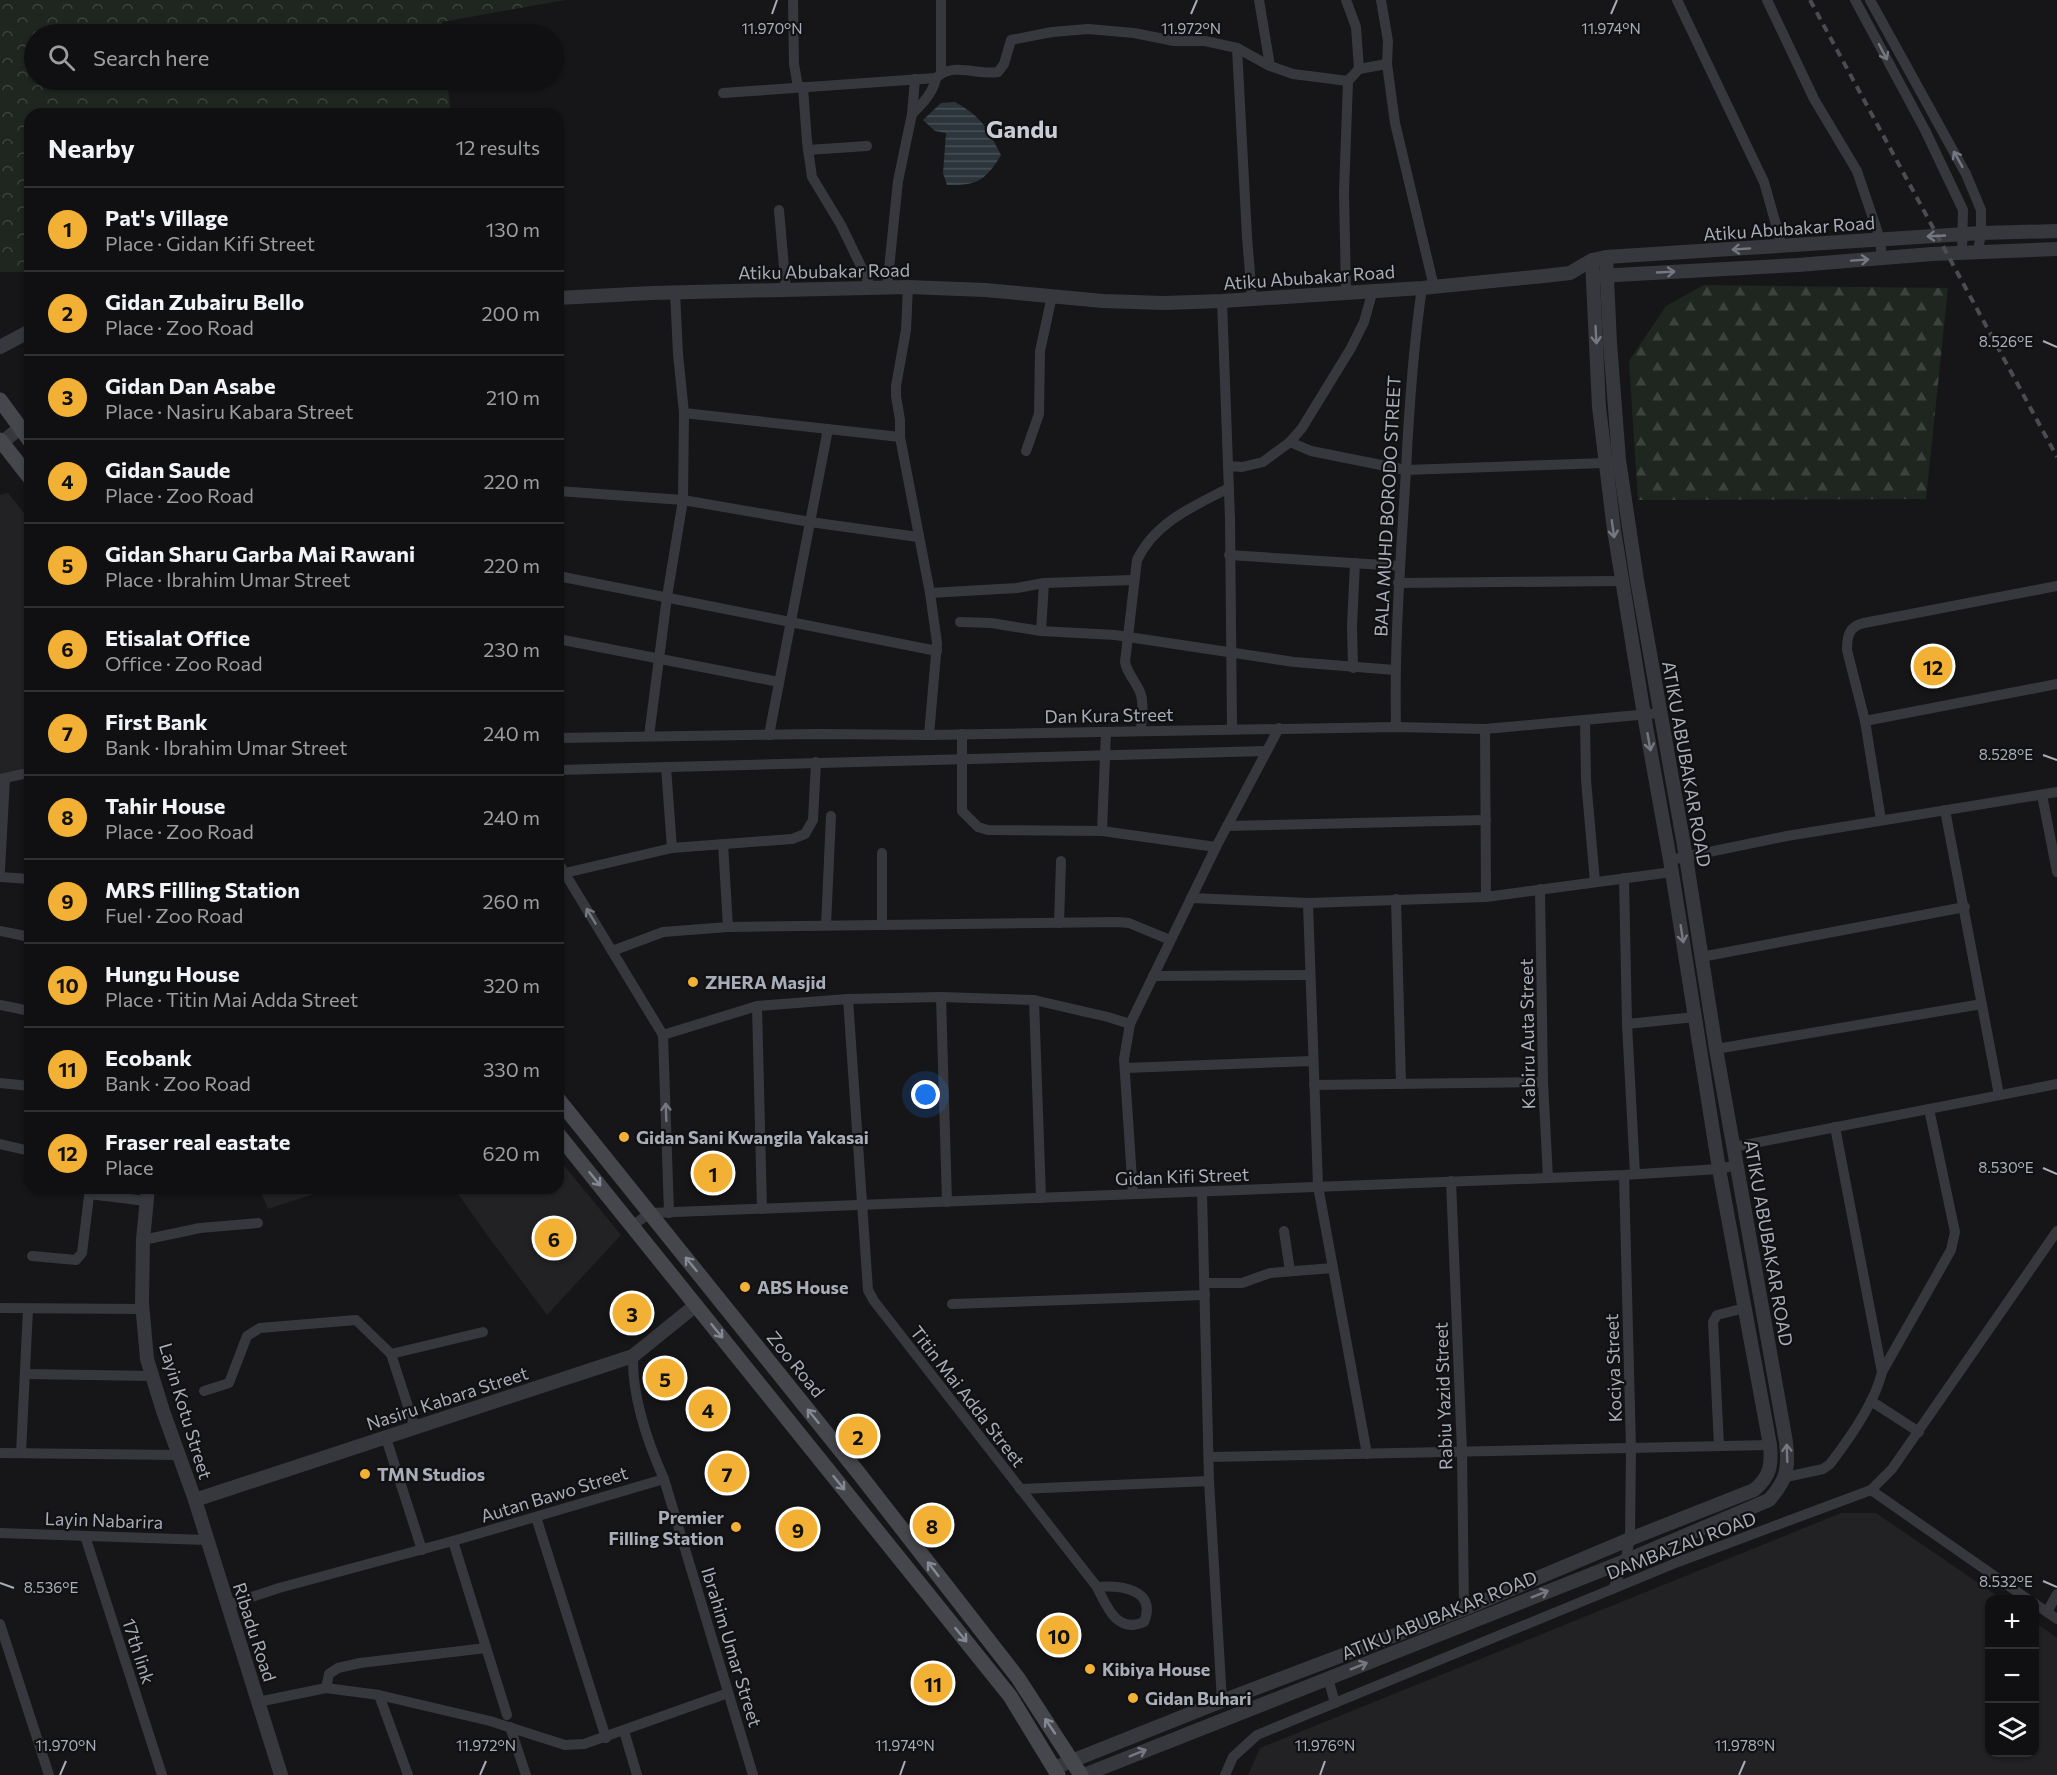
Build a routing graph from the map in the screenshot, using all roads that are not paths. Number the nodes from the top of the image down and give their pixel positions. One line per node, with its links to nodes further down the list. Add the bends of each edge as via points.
1 (793, 0): 17 (street, via 794,64)
2 (941, 0): 14 (street)
3 (1259, 0): 12 (street)
4 (1346, 0): 13 (street, via 1356,27)
5 (1381, 0): 11 (street, via 1388,41)
6 (1677, 0): 27 (street, via 1764,182)
7 (1767, 0): 26 (street, via 1814,99 1857,171)
8 (1855, 0): 25 (street, one-way to 25, via 1952,184 1963,210)
9 (1870, 0): 24 (street, one-way to 9, via 1981,210 1966,174)
10 (1237, 48): 12 (street); 14 (street, via 1088,29 1011,40 998,72 962,69); 47 (street)
11 (1387, 63): 13 (street); 38 (street)
12 (1270, 66): 16 (street, via 1293,74)
13 (1359, 69): 16 (street)
14 (938, 75): 15 (street); 19 (street, via 926,100)
15 (915, 79): 17 (street); 19 (street)
16 (1348, 81): 43 (street)
17 (801, 87): 18 (street); 21 (street)
18 (723, 93)
19 (912, 114): 39 (street, via 898,181)
20 (867, 146): 21 (street)
21 (808, 150): 40 (street, via 812,177)
22 (779, 210): 41 (street)
23 (2057, 231): 24 (street, Atiku Abubakar Road)
24 (1981, 233): 25 (street, Atiku Abubakar Road); 29 (street)
25 (1963, 235): 26 (street, Atiku Abubakar Road, one-way to 26); 30 (street)
26 (1880, 239): 27 (street, Atiku Abubakar Road); 32 (street)
27 (1782, 246): 31 (street, Atiku Abubakar Road, one-way to 31)
28 (2057, 249): 29 (street)
29 (1978, 251): 30 (street)
30 (1962, 252): 32 (street)
31 (1606, 257): 33 (street, Atiku Abubakar Road); 35 (street, ATIKU ABUBAKAR ROAD)
32 (1882, 258): 35 (street, one-way to 32)
33 (1592, 260): 34 (street, Atiku Abubakar Road); 36 (street)
34 (1570, 273): 36 (street); 38 (street, Atiku Abubakar Road)
35 (1608, 276): 36 (street); 92 (street, ATIKU ABUBAKAR ROAD, via 1610,353 1620,460)
36 (1593, 277): 60 (street, one-way to 60)
37 (908, 287): 39 (street, Atiku Abubakar Road); 45 (street, Atiku Abubakar Road); 56 (street, via 906,330 896,386)
38 (1428, 287): 42 (street, Atiku Abubakar Road); 62 (street, BALA MUHD BORODO STREET, via 1411,381)
39 (886, 288): 40 (street, Atiku Abubakar Road)
40 (872, 289): 41 (street, Atiku Abubakar Road)
41 (786, 290): 44 (street, Atiku Abubakar Road)
42 (1373, 290): 43 (street, Atiku Abubakar Road); 58 (street, via 1351,348)
43 (1346, 291): 47 (street, Atiku Abubakar Road)
44 (675, 292): 46 (street, Atiku Abubakar Road); 52 (street)
45 (1052, 296): 48 (street, Atiku Abubakar Road, via 1133,302); 59 (street, via 1040,351 1039,414)
46 (564, 298)
47 (1252, 298): 48 (street, Atiku Abubakar Road)
48 (1222, 301): 61 (street)
49 (24, 334): 50 (street)
50 (0, 347)
51 (0, 400): 53 (main road)
52 (684, 413): 54 (street); 66 (street)
53 (20, 428): 55 (main road); 57 (street)
54 (828, 429): 56 (street); 67 (street)
55 (24, 433)
56 (900, 437): 68 (street)
57 (1, 442): 63 (main road)
58 (1290, 442): 61 (street, via 1263,462); 62 (street, via 1311,451)
59 (1026, 451)
60 (1605, 463): 62 (street); 74 (street, one-way to 74)
61 (1228, 466): 64 (street)
62 (1406, 470): 71 (street, BALA MUHD BORODO STREET)
63 (24, 471)
64 (1229, 488): 69 (street); 73 (street, via 1169,520 1140,554)
65 (564, 491): 66 (street)
66 (683, 500): 67 (street); 79 (street)
67 (810, 522): 68 (street); 80 (street)
68 (918, 537): 78 (street)
69 (1229, 555): 70 (street); 86 (street)
70 (1355, 563): 71 (street); 88 (street)
71 (1399, 566): 75 (street, BALA MUHD BORODO STREET)
72 (564, 577): 79 (street)
73 (1133, 580): 76 (street); 83 (street)
74 (1622, 581): 75 (street); 93 (street)
75 (1398, 583): 89 (street, BALA MUHD BORODO STREET)
76 (1044, 584): 78 (street); 82 (street)
77 (2057, 586): 95 (street, via 1856,624 1848,635 1847,650)
78 (930, 593): 85 (street)
79 (667, 597): 80 (street); 87 (street)
80 (791, 622): 85 (street); 90 (street)
81 (960, 622): 82 (street, via 991,622)
82 (1041, 631): 83 (street)
83 (1129, 638): 86 (street); 100 (street, via 1126,665 1142,699)
84 (564, 640): 87 (street)
85 (937, 651): 104 (street)
86 (1231, 653): 88 (street); 97 (street)
87 (658, 659): 90 (street); 105 (street)
88 (1353, 668): 89 (street)
89 (1395, 670): 96 (street, BALA MUHD BORODO STREET)
90 (779, 682): 103 (street)
91 (2057, 684): 95 (street)
92 (1660, 713): 93 (street, Dan Kura Street); 127 (street, ATIKU ABUBAKAR ROAD)
93 (1644, 715): 94 (street, Dan Kura Street); 129 (street, one-way to 129)
94 (1585, 721): 99 (street, Dan Kura Street); 136 (street)
95 (1865, 721): 120 (street)
96 (1396, 727): 98 (street, Dan Kura Street); 99 (street, Dan Kura Street)
97 (1232, 728): 98 (street, Dan Kura Street); 100 (street, Dan Kura Street)
98 (1279, 728): 107 (street)
99 (1485, 729): 119 (street)
100 (1141, 731): 101 (street, Dan Kura Street)
101 (1106, 732): 102 (street, Dan Kura Street); 108 (street)
102 (962, 734): 104 (street, Dan Kura Street); 109 (street)
103 (769, 735): 104 (street, Dan Kura Street); 105 (street, Dan Kura Street)
104 (929, 735)
105 (649, 736): 106 (street, Dan Kura Street)
106 (564, 738)
107 (1266, 751): 108 (street); 121 (street)
108 (1105, 756): 109 (street); 122 (street)
109 (962, 759): 110 (street); 122 (street, via 962,812 978,827)
110 (816, 762): 111 (street); 123 (street, via 813,820 805,834 792,839)
111 (666, 767): 112 (street); 125 (street)
112 (564, 770)
113 (23, 774): 114 (street)
114 (2, 779): 130 (street)
115 (2057, 792): 116 (street)
116 (2042, 795): 117 (street); 131 (street)
117 (1945, 810): 120 (street); 142 (street)
118 (831, 816): 144 (street)
119 (1486, 820): 121 (street); 138 (street)
120 (1881, 820): 127 (street)
121 (1227, 826): 124 (street)
122 (1102, 831): 124 (street)
123 (723, 844): 125 (street); 146 (street)
124 (1216, 847): 139 (street)
125 (672, 848): 132 (street)
126 (882, 853): 145 (street)
127 (1686, 857): 129 (street); 151 (street, ATIKU ABUBAKAR ROAD)
128 (1061, 861): 143 (street)
129 (1671, 866): 135 (street); 161 (street, one-way to 161)
130 (0, 870)
131 (2057, 872)
132 (565, 873): 150 (street, one-way to 132)
133 (0, 876): 134 (street)
134 (24, 878)
135 (1624, 878): 136 (street); 163 (street, Kociya Street)
136 (1595, 882): 137 (street)
137 (1540, 889): 138 (street); 168 (street, Kabiru Auta Street)
138 (1486, 897): 140 (street)
139 (1191, 898): 141 (street); 149 (street)
140 (1396, 899): 141 (street); 170 (street)
141 (1308, 903): 152 (street)
142 (1965, 907): 151 (street); 157 (street)
143 (1059, 923): 145 (street); 149 (street, via 1130,923)
144 (826, 925): 145 (street); 146 (street)
145 (882, 925)
146 (728, 927): 150 (street, via 663,932)
147 (0, 931): 148 (street)
148 (24, 936)
149 (1170, 940): 153 (street)
150 (612, 951): 164 (street)
151 (1701, 957): 165 (street, ATIKU ABUBAKAR ROAD)
152 (1310, 975): 153 (street); 166 (street)
153 (1154, 976): 162 (street)
154 (941, 997): 155 (street); 156 (street); 193 (street)
155 (848, 999): 159 (street); 194 (street, Titin Mai Adda Street)
156 (1034, 1000): 162 (street); 192 (street)
157 (1982, 1004): 165 (street); 174 (street)
158 (0, 1005): 160 (street)
159 (757, 1006): 164 (street); 195 (street)
160 (24, 1010)
161 (1695, 1017): 163 (street); 183 (street)
162 (1130, 1024): 167 (street)
163 (1627, 1024): 184 (street, Kociya Street)
164 (663, 1035): 197 (street, one-way to 164)
165 (1716, 1049): 180 (street, ATIKU ABUBAKAR ROAD)
166 (1313, 1061): 167 (street); 173 (street)
167 (1125, 1068): 190 (street)
168 (1543, 1082): 170 (street); 185 (street, Kabiru Auta Street)
169 (0, 1083): 172 (street)
170 (1401, 1084): 173 (street)
171 (2057, 1084): 174 (street)
172 (24, 1085)
173 (1314, 1085): 187 (street)
174 (1999, 1095): 176 (street)
175 (564, 1106): 196 (main road, Zoo Road)
176 (1929, 1109): 177 (street); 217 (street, via 1955,1239)
177 (1835, 1127): 180 (street); 217 (street)
178 (564, 1141): 199 (main road, one-way to 199)
179 (0, 1144): 181 (street)
180 (1734, 1147): 182 (street, ATIKU ABUBAKAR ROAD)
181 (24, 1150)
182 (1737, 1166): 183 (street, Gidan Kifi Street); 234 (street, ATIKU ABUBAKAR ROAD, one-way to 182, via 1786,1442)
183 (1719, 1169): 184 (street, Gidan Kifi Street); 211 (street)
184 (1630, 1174): 185 (street, Gidan Kifi Street); 227 (street, Kociya Street)
185 (1548, 1178): 186 (street, Gidan Kifi Street)
186 (1451, 1181): 187 (street, Gidan Kifi Street); 228 (street, Rabiu Yazid Street)
187 (1318, 1186): 188 (street, Gidan Kifi Street); 204 (street)
188 (1202, 1192): 190 (street, Gidan Kifi Street); 206 (street)
189 (90, 1194): 203 (street, via 80,1258)
190 (1133, 1194): 192 (street, Gidan Kifi Street)
191 (147, 1195): 202 (street, Layin Kotu Street)
192 (1041, 1198): 193 (street, Gidan Kifi Street)
193 (947, 1202): 194 (street, Gidan Kifi Street)
194 (861, 1205): 195 (street, Gidan Kifi Street); 237 (street, Titin Mai Adda Street, via 868,1290 874,1301)
195 (762, 1209): 197 (street, Gidan Kifi Street)
196 (650, 1213): 197 (street, Gidan Kifi Street); 199 (street); 270 (main road, Zoo Road, one-way to 196, via 1018,1678)
197 (669, 1213)
198 (258, 1222): 202 (street, via 200,1228)
199 (632, 1226): 209 (main road)
200 (1284, 1231): 205 (street)
201 (2057, 1231): 223 (street, DAMBAZAU ROAD)
202 (143, 1240): 213 (street, Layin Kotu Street)
203 (32, 1256)
204 (1333, 1268): 205 (street); 231 (street)
205 (1290, 1271): 206 (street, via 1262,1274 1246,1282)
206 (1205, 1283): 207 (street)
207 (1205, 1295): 208 (street); 233 (street)
208 (952, 1304)
209 (696, 1305): 216 (street, Nasiru Kabara Street); 271 (main road, one-way to 271, via 1010,1696)
210 (0, 1308): 212 (street)
211 (1745, 1308): 225 (street); 226 (street, via 1717,1315 1713,1322)
212 (28, 1309): 213 (street); 218 (street)
213 (143, 1309): 219 (street, Layin Kotu Street, via 147,1359)
214 (483, 1332): 215 (street)
215 (391, 1354): 220 (street, via 356,1320 260,1328 247,1336 229,1383); 222 (street)
216 (633, 1356): 222 (street, Nasiru Kabara Street); 235 (street, Ibrahim Umar Street, via 632,1377 650,1448)
217 (1881, 1372): 221 (street)
218 (25, 1374): 219 (street); 230 (street)
219 (153, 1376): 232 (street, Layin Kotu Street)
220 (204, 1390)
221 (1871, 1401): 223 (street); 234 (street, via 1830,1464 1824,1469)
222 (415, 1428): 224 (street, Nasiru Kabara Street)
223 (1919, 1431): 238 (street, DAMBAZAU ROAD, via 1892,1469)
224 (386, 1438): 239 (street, Nasiru Kabara Street); 246 (street)
225 (1770, 1445): 226 (street); 243 (street, via 1769,1474 1754,1490)
226 (1719, 1446): 227 (street)
227 (1631, 1448): 228 (street); 243 (street, Kociya Street)
228 (1462, 1451): 231 (street); 254 (street, Rabiu Yazid Street)
229 (0, 1453): 230 (street)
230 (21, 1453): 232 (street)
231 (1367, 1454): 233 (street)
232 (179, 1455): 239 (street, Layin Kotu Street)
233 (1210, 1457): 236 (street)
234 (1786, 1477): 247 (street, ATIKU ABUBAKAR ROAD, via 1769,1500)
235 (664, 1479): 240 (street, Autan Bawo Street); 261 (street, Ibrahim Umar Street)
236 (1209, 1481): 237 (street); 263 (street)
237 (1020, 1489): 248 (street, Titin Mai Adda Street)
238 (1871, 1490): 249 (street, DAMBAZAU ROAD); 251 (street)
239 (195, 1500): 244 (street, Ribadu Road)
240 (536, 1517): 245 (street, Autan Bawo Street); 269 (street)
241 (0, 1533): 242 (street, Layin Nabarira)
242 (85, 1536): 244 (street, Layin Nabarira); 273 (street, 17th link)
243 (1630, 1539): 247 (street, Kociya Street); 254 (street)
244 (207, 1540): 252 (street, Ribadu Road)
245 (453, 1541): 246 (street, Autan Bawo Street); 258 (street)
246 (422, 1550): 252 (street, Autan Bawo Street)
247 (1625, 1561): 249 (street, Kociya Street); 259 (street, ATIKU ABUBAKAR ROAD, one-way to 247)
248 (1096, 1587): 248 (street, Titin Mai Adda Street, via 1115,1618 1136,1626 1144,1622 1148,1613 1138,1592 1113,1586)
249 (1613, 1589): 265 (street, DAMBAZAU ROAD)
250 (2057, 1594): 255 (street)
251 (2023, 1595)
252 (227, 1605): 264 (street, Ribadu Road)
253 (2039, 1606): 255 (street)
254 (1464, 1609): 263 (street)
255 (2047, 1612): 256 (street)
256 (2057, 1619)
257 (0, 1627): 272 (street)
258 (486, 1648): 260 (street, via 338,1668 329,1674); 266 (street)
259 (1328, 1678): 265 (street); 279 (street, ATIKU ABUBAKAR ROAD, one-way to 259)
260 (326, 1688): 262 (street); 264 (street)
261 (728, 1692): 268 (street); 278 (street, Ibrahim Umar Street)
262 (379, 1695): 267 (street); 275 (street)
263 (1222, 1701): 270 (street)
264 (258, 1702): 274 (street, Ribadu Road)
265 (1335, 1703): 280 (street, DAMBAZAU ROAD, via 1257,1735 1233,1757)
266 (507, 1715)
267 (510, 1727): 269 (street, via 566,1744); 276 (street)
268 (624, 1731): 269 (street); 277 (street)
269 (606, 1738)
270 (1072, 1760): 271 (street); 279 (main road, Zoo Road)
271 (1056, 1772)
272 (49, 1775)
273 (162, 1775)
274 (281, 1775)
275 (408, 1775)
276 (526, 1775)
277 (637, 1775)
278 (753, 1775)
279 (1082, 1775)
280 (1225, 1775)

